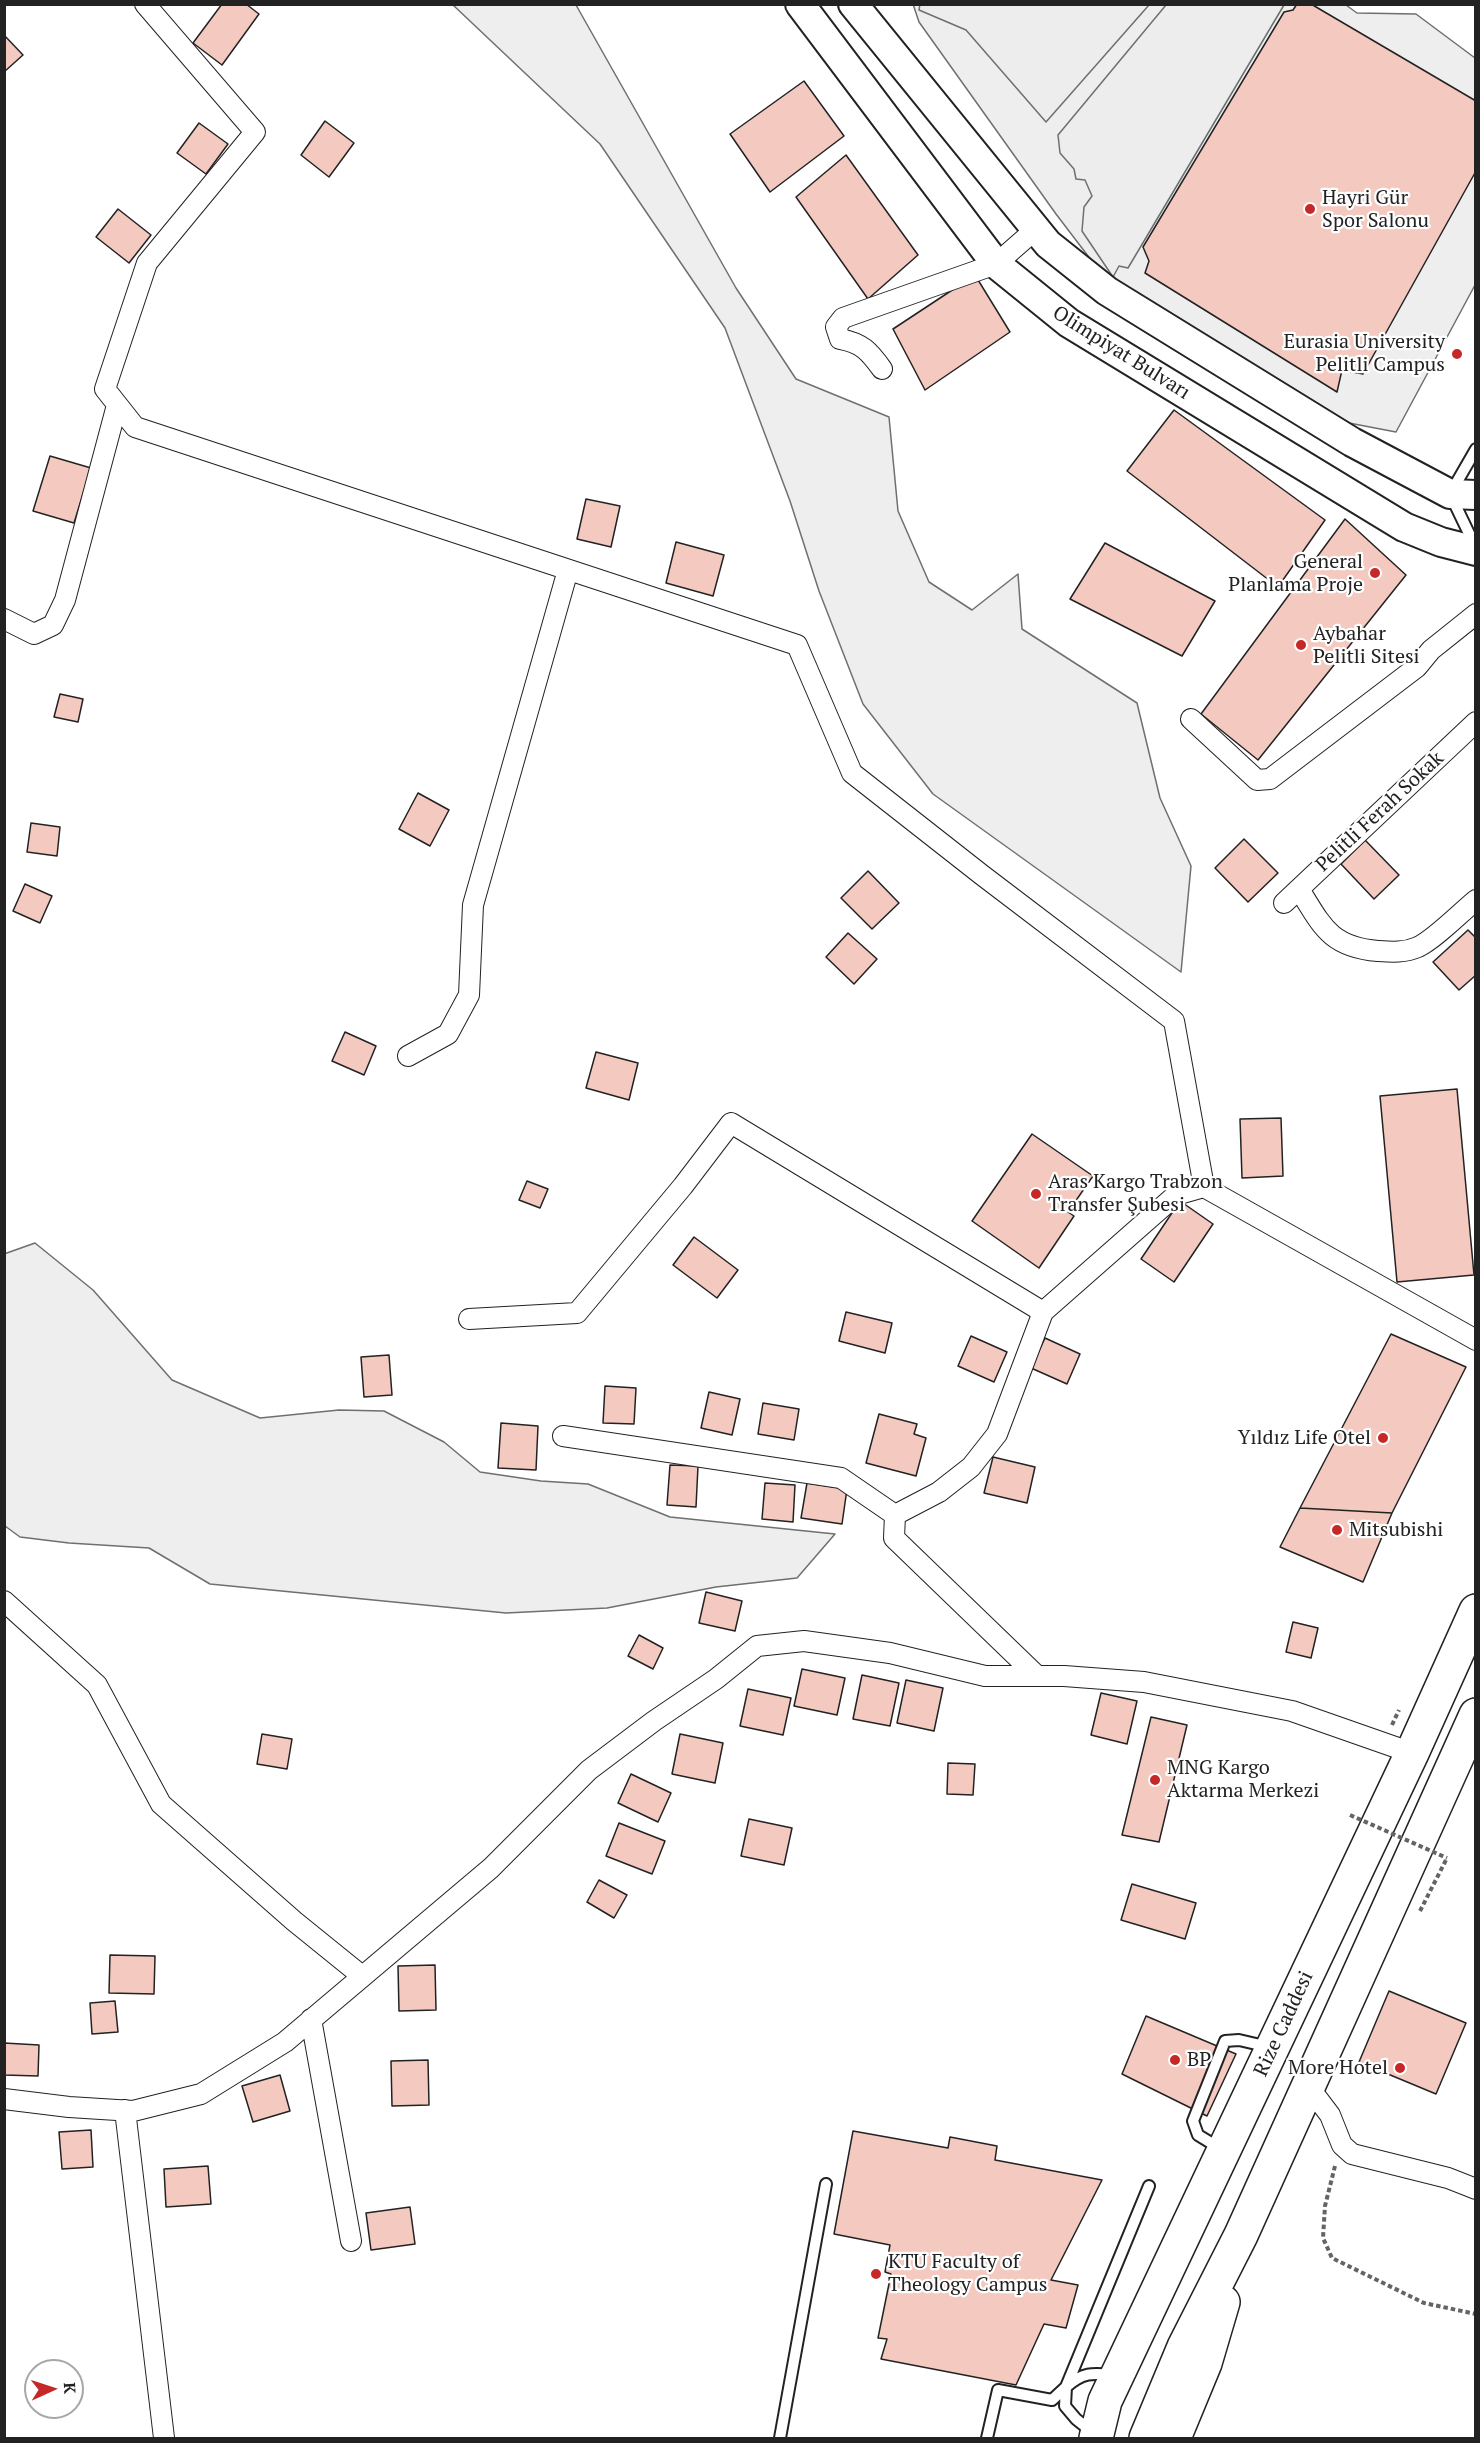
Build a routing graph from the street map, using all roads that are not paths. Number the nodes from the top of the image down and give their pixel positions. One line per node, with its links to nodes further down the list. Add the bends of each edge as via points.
1 (145, 4): 7 (street, via 255,132 147,263 105,390)
2 (800, 4): 5 (main road, Olimpiyat Bulvarı)
3 (853, 4): 4 (main road)
4 (1036, 228): 5 (street); 9 (main road, via 1048,244 1107,291 1352,442)
5 (996, 264): 6 (street, via 843,318 836,327 840,339 856,342 872,354); 11 (main road, Olimpiyat Bulvarı, via 1069,323 1404,527)
6 (882, 369)
7 (117, 405): 12 (street, via 135,427); 14 (street, via 65,600 53,625 34,634)
8 (1476, 449): 9 (lane)
9 (1463, 495): 10 (lane)
10 (1476, 546)
11 (1476, 551)
12 (568, 570): 20 (street, via 473,905 469,995 448,1034); 21 (street, via 797,645 852,773 1174,1021)
13 (1476, 614): 15 (street, via 1431,650 1417,667 1270,779 1257,780)
14 (4, 619)
15 (1191, 719)
16 (1476, 722): 17 (street, Pelitli Ferah Sokak)
17 (1299, 889): 18 (street, via 1338,942 1401,953 1420,946); 19 (street, Pelitli Ferah Sokak)
18 (1476, 900)
19 (1284, 903)
20 (408, 1056)
21 (1204, 1187): 22 (street, via 1176,1195); 24 (street)
22 (1042, 1312): 23 (street, via 731,1123 577,1313); 26 (street, via 997,1434 971,1467 939,1492)
23 (469, 1319)
24 (1476, 1340)
25 (562, 1436): 26 (street, via 841,1478)
26 (895, 1515): 29 (street, via 894,1538)
27 (4, 1601): 32 (street, via 97,1685 161,1804)
28 (1476, 1611): 31 (highway, Rize Caddesi)
29 (1037, 1676): 31 (street, via 1144,1682 1292,1711); 32 (street, via 985,1676 890,1653 804,1641 757,1647 589,1770 491,1868)
30 (1476, 1716): 35 (highway)
31 (1412, 1753): 34 (highway, Rize Caddesi)
32 (362, 1976): 33 (street)
33 (311, 2019): 37 (street, via 285,2042 201,2094); 43 (street)
34 (1273, 2048): 38 (highway, Rize Caddesi); 38 (lane, via 1226,2041 1193,2121 1197,2135)
35 (1308, 2086): 41 (street, via 1330,2115 1342,2145 1352,2154 1449,2178); 42 (highway)
36 (4, 2099): 37 (street)
37 (125, 2110): 47 (street)
38 (1224, 2151): 45 (highway, Rize Caddesi)
39 (826, 2184): 48 (lane)
40 (1149, 2186): 44 (lane)
41 (1476, 2189)
42 (1241, 2235): 50 (highway, via 1184,2347); 51 (highway, via 1205,2363)
43 (351, 2241)
44 (1066, 2387): 45 (lane, via 1079,2376 1096,2374); 46 (lane, via 1065,2406); 49 (lane, via 1053,2400 998,2390)
45 (1111, 2388): 46 (highway, Rize Caddesi)
46 (1092, 2436)
47 (164, 2439)
48 (780, 2439)
49 (987, 2439)
50 (1146, 2439)
51 (1174, 2439)

